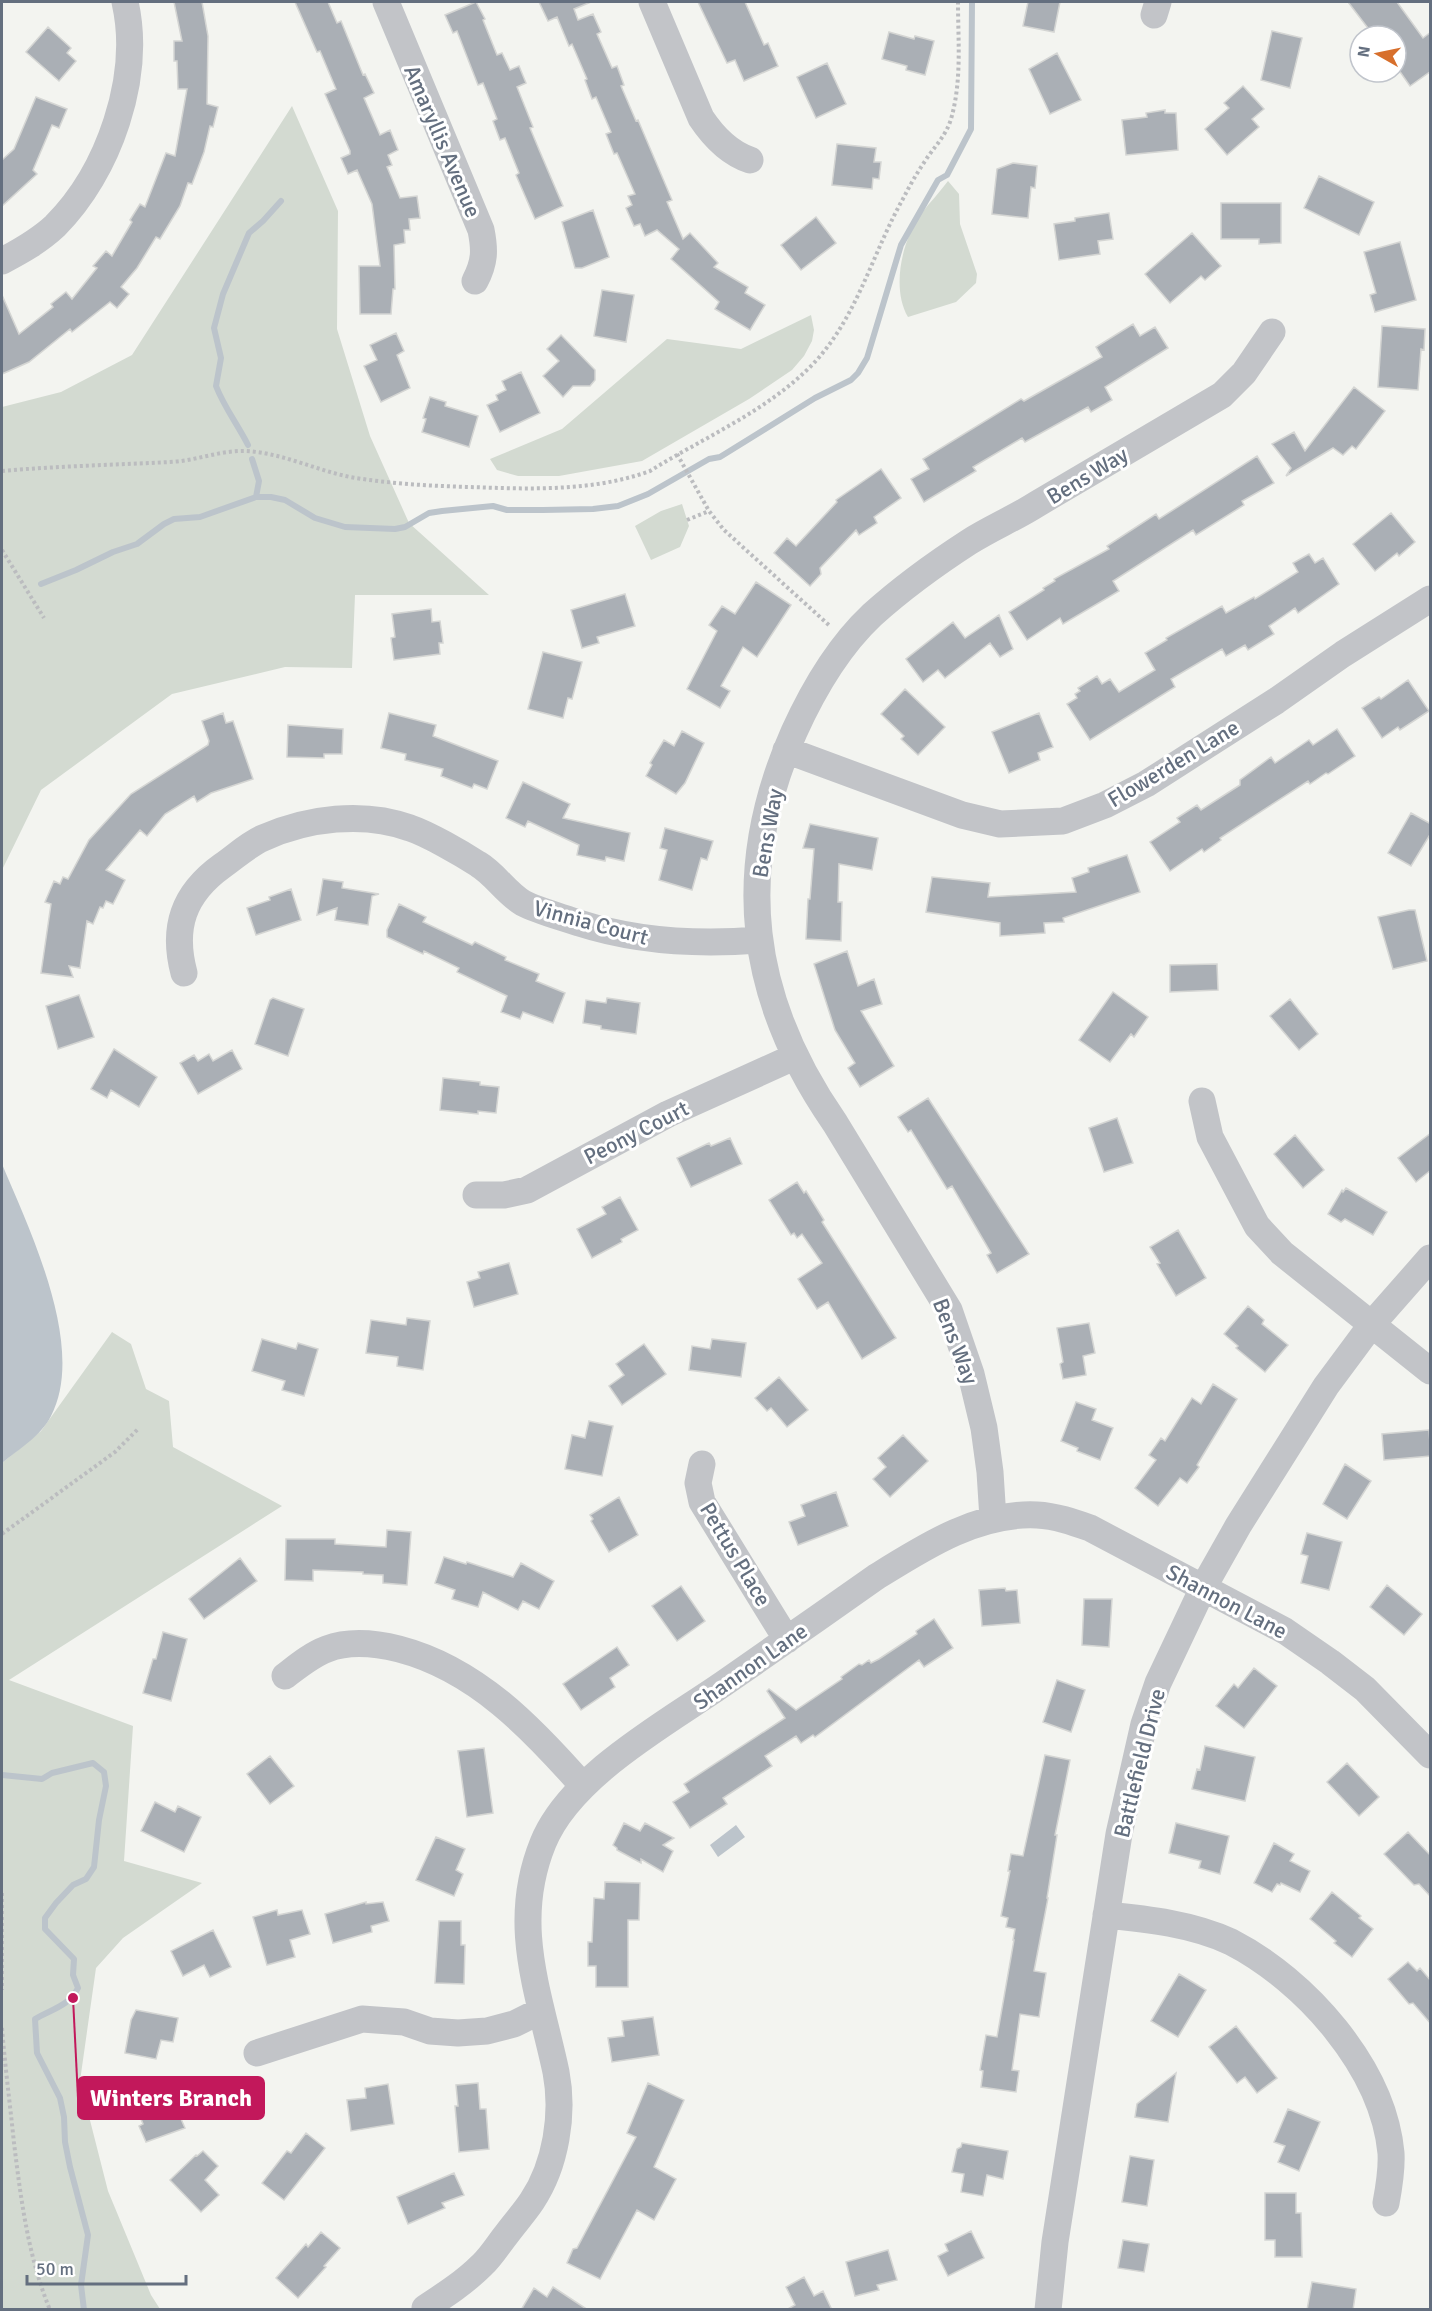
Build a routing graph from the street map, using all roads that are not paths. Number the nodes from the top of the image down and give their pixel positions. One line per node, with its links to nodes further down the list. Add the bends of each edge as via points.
1 (125, 2): 5 (street, via 126,80 106,152 91,181 54,227 34,244)
2 (386, 2): 6 (street, Amaryllis Avenue, via 481,230 484,264)
3 (652, 2): 4 (street, via 701,118 726,147)
4 (750, 160)
5 (2, 261)
6 (475, 281)
7 (1272, 333): 9 (street, Bens Way, via 1244,373 1221,395 970,541 873,614 848,642 806,706)
8 (1431, 599): 9 (street, Flowerden Lane, via 1146,784 1063,821 1000,824 962,815)
9 (786, 750): 10 (street, Bens Way, via 768,806 759,858)
10 (759, 940): 11 (street, Vinnia Court, via 715,944 670,942 579,923 523,903 480,865 410,828 378,820 337,819 296,825 261,838 210,875 184,912 179,932); 12 (street, Bens Way, via 777,1015)
11 (184, 973)
12 (794, 1057): 14 (street, Peony Court, via 668,1114 527,1190); 19 (street, Bens Way, via 949,1310 984,1428)
13 (1202, 1101): 16 (street, via 1210,1137 1257,1226 1282,1253)
14 (476, 1195)
15 (1431, 1258): 16 (street, Battlefield Drive)
16 (1372, 1324): 17 (street); 20 (street, Battlefield Drive, via 1326,1386)
17 (1431, 1371)
18 (702, 1464): 21 (street, Pettus Place, via 698,1483 702,1502)
19 (993, 1519): 20 (street, Shannon Lane, via 1037,1515 1064,1519 1090,1528); 21 (street, Shannon Lane, via 917,1551)
20 (1203, 1588): 23 (street, Shannon Lane, via 1285,1631 1330,1662 1365,1689); 25 (street, Battlefield Drive, via 1158,1683 1144,1724)
21 (787, 1640): 24 (street, Shannon Lane, via 626,1751)
22 (285, 1676): 24 (street, via 328,1648 351,1643 383,1645 414,1653 452,1669 505,1706)
23 (1431, 1755)
24 (583, 1786): 26 (street, Shannon Lane, via 543,1841 533,1874 527,1932)
25 (1106, 1915): 28 (street, via 1186,1927 1229,1941 1262,1960 1314,2004 1343,2039 1376,2099 1390,2153); 30 (street, Battlefield Drive)
26 (540, 2011): 27 (street, via 487,2031 458,2033 430,2031 404,2022 362,2019); 29 (street, Shannon Lane, via 556,2074 559,2111 556,2141 547,2170 533,2200 484,2264 456,2288)
27 (257, 2053)
28 (1386, 2203)
29 (424, 2307)
30 (1048, 2310)

